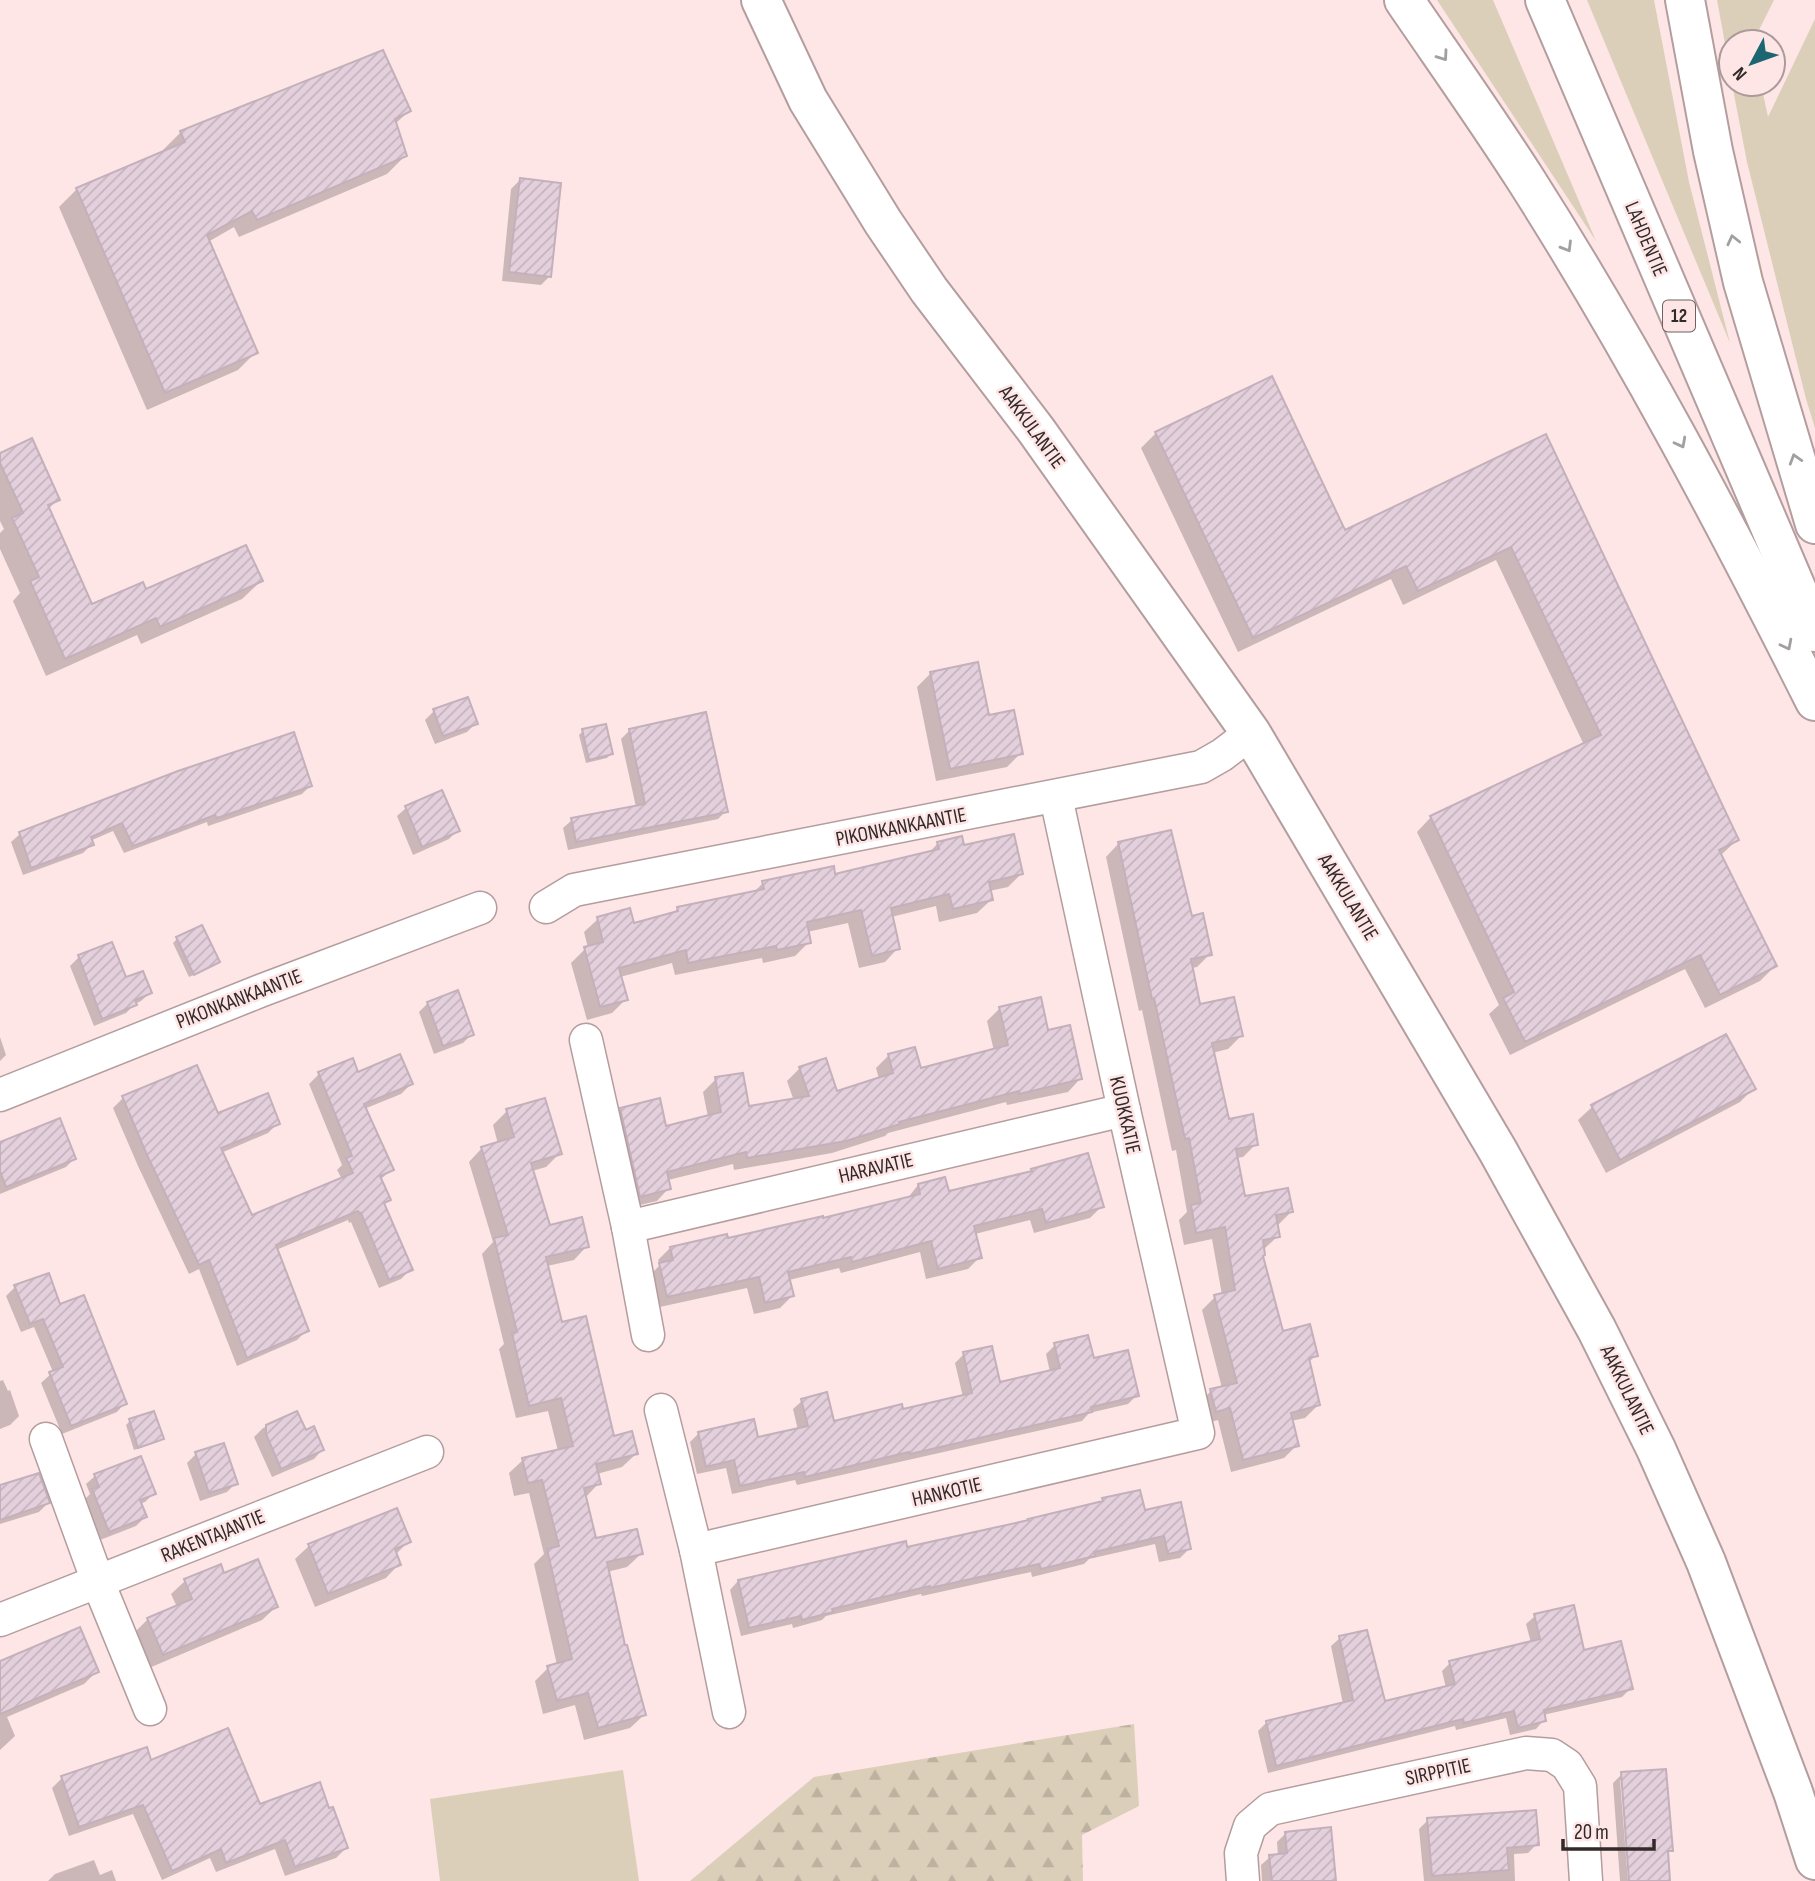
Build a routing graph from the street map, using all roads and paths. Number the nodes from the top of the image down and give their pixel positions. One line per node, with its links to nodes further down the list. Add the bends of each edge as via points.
1 (761, 0): 8 (main road, AAKKULANTIE, via 808,100 883,222)
2 (1404, 0): 7 (main road, one-way to 7, via 1526,180 1592,288 1674,430)
3 (1545, 0): 6 (main road, LAHDENTIE / 12)
4 (1685, 0): 5 (main road, one-way to 4, via 1743,282)
5 (1815, 524)
6 (1815, 632)
7 (1815, 701)
8 (1251, 733): 9 (street, PIKONKANKAANTIE, via 1201,767); 26 (main road, AAKKULANTIE, via 1498,1151 1597,1330 1706,1562)
9 (1056, 797): 10 (street, PIKONKANKAANTIE, via 574,890); 14 (street, KUOKKATIE)
10 (546, 907)
11 (480, 908): 13 (street, PIKONKANKAANTIE)
12 (586, 1040): 15 (street)
13 (0, 1095)
14 (1124, 1110): 15 (street, HARAVATIE); 18 (street, KUOKKATIE)
15 (628, 1227): 16 (street)
16 (648, 1335)
17 (661, 1410): 21 (street)
18 (1198, 1433): 21 (street, HANKOTIE)
19 (46, 1440): 22 (street)
20 (427, 1452): 22 (street, RAKENTAJANTIE)
21 (696, 1550): 25 (street)
22 (99, 1582): 23 (street, RAKENTAJANTIE); 24 (street)
23 (0, 1620)
24 (150, 1709)
25 (729, 1713)
26 (1815, 1860)
27 (1244, 1881): 28 (street, SIRPPITIE, via 1241,1853 1250,1826 1270,1809 1526,1753 1552,1755 1567,1765 1580,1786)
28 (1586, 1881)

